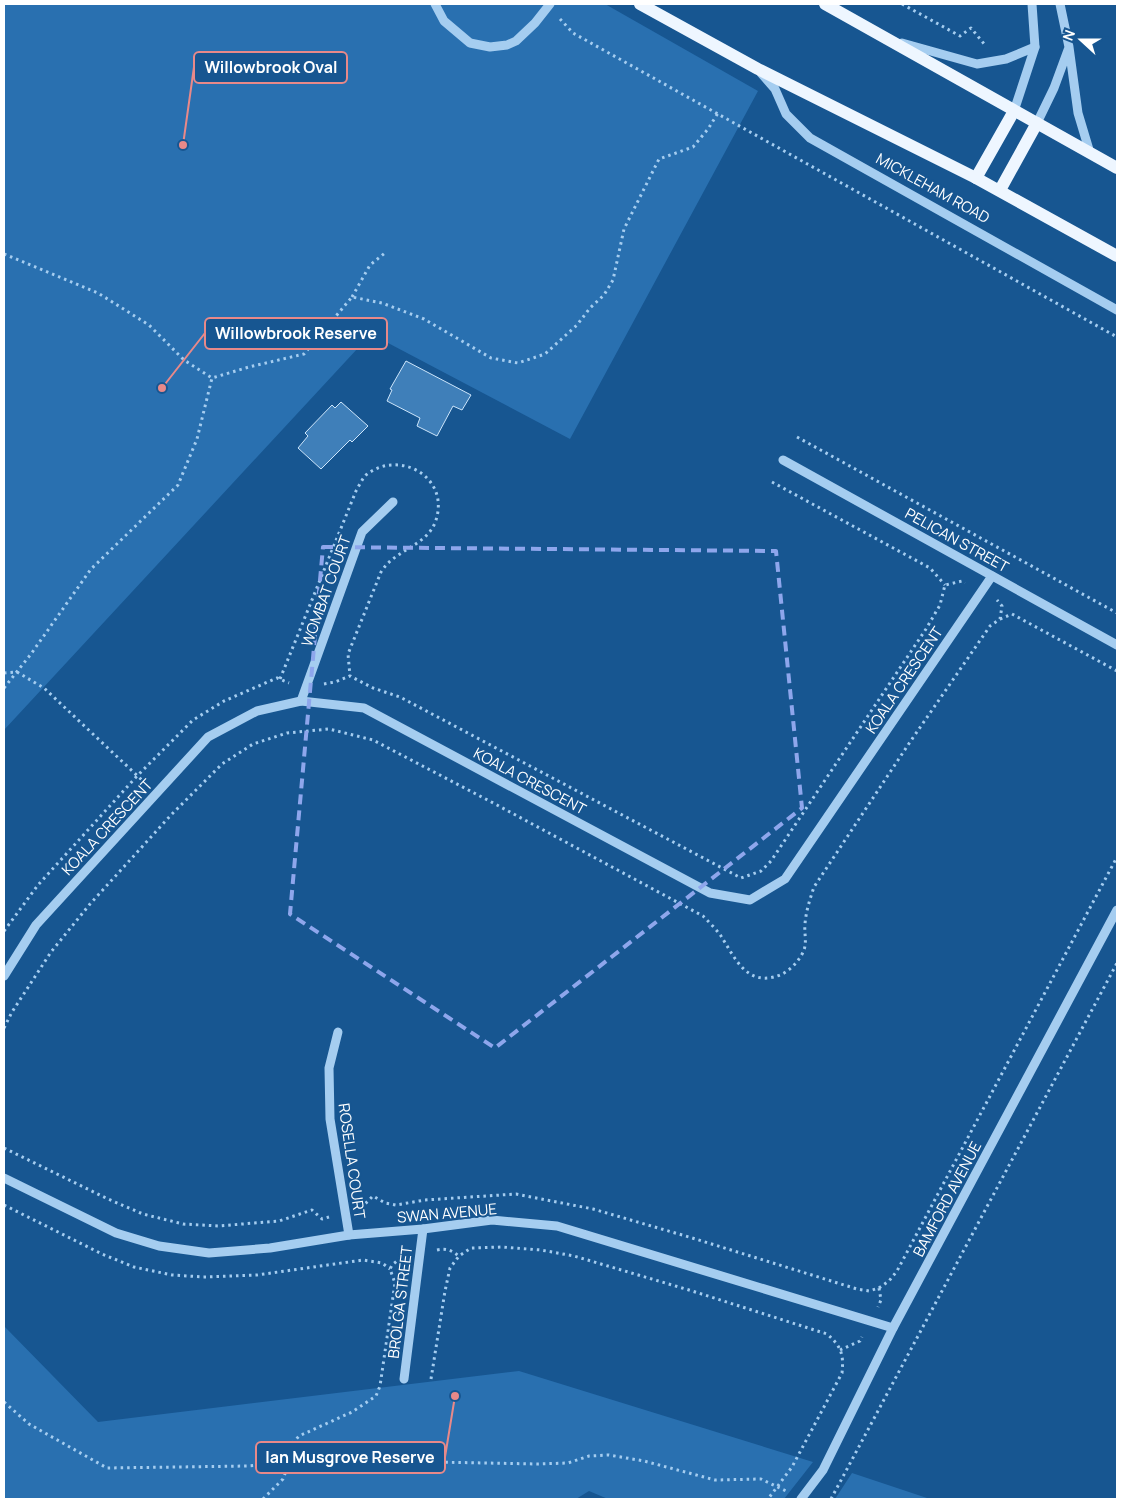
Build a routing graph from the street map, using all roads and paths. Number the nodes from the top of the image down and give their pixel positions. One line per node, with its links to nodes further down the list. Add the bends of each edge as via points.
1 (435, 4): 6 (street, via 444,20 470,44 490,47 516,41)
2 (640, 4): 10 (main road, MICKLEHAM ROAD)
3 (825, 4): 7 (main road)
4 (1032, 4): 8 (street)
5 (1060, 4): 9 (street)
6 (549, 5): 12 (path, via 573,33)
7 (890, 39): 8 (street, via 977,64 1006,59); 11 (main road)
8 (1035, 47): 11 (street)
9 (1069, 47): 13 (street); 14 (street, via 1078,113)
10 (758, 69): 16 (main road, MICKLEHAM ROAD); 22 (street, MICKLEHAM ROAD, via 775,90 786,114 810,138)
11 (1014, 111): 13 (main road); 16 (main road)
12 (718, 113): 21 (path, via 693,147 659,159 624,229 613,280 577,325 545,354 518,363 491,358 424,320 382,303); 23 (path)
13 (1037, 123): 14 (main road); 17 (main road)
14 (1090, 153): 15 (main road)
15 (1117, 168)
16 (976, 178): 17 (main road, MICKLEHAM ROAD)
17 (1000, 190): 20 (main road, MICKLEHAM ROAD)
18 (385, 253): 21 (path, via 370,264)
19 (4, 254): 24 (path, via 98,294 149,325 184,360)
20 (1117, 256)
21 (352, 297): 24 (path, via 304,354)
22 (1117, 310)
23 (1117, 337)
24 (212, 378): 35 (path, via 197,439 178,485 91,569)
25 (797, 437): 31 (path)
26 (783, 460): 29 (street, PELICAN STREET)
27 (772, 482): 30 (path, via 930,568)
28 (393, 502): 38 (street, WOMBAT COURT, via 362,532)
29 (992, 576): 33 (street, PELICAN STREET); 38 (street, KOALA CRESCENT, via 785,879 750,900 710,893 364,708)
30 (945, 585)
31 (1117, 613)
32 (1000, 618): 34 (path, via 1012,614)
33 (1117, 645)
34 (1117, 671)
35 (17, 672): 36 (path); 37 (path); 39 (path, via 44,688)
36 (4, 673)
37 (4, 688)
38 (301, 701): 39 (street, KOALA CRESCENT, via 256,711 208,737)
39 (157, 793): 43 (street, KOALA CRESCENT, via 36,925)
40 (1117, 857): 48 (path, via 897,1271)
41 (1117, 910): 49 (street, BAMFORD AVENUE)
42 (1117, 963): 59 (path)
43 (4, 976)
44 (338, 1032): 47 (street, ROSELLA COURT, via 329,1068 330,1120)
45 (4, 1178): 47 (street, SWAN AVENUE, via 116,1233 159,1246 209,1253 270,1248)
46 (423, 1229): 47 (street, SWAN AVENUE); 49 (street, SWAN AVENUE, via 492,1220 557,1226); 50 (street, BROLGA STREET)
47 (349, 1235)
48 (879, 1288)
49 (894, 1328): 56 (street, BAMFORD AVENUE, via 823,1470)
50 (404, 1379)
51 (431, 1379): 55 (path, via 450,1268 471,1248 541,1250 574,1256 689,1290 827,1334 837,1343 842,1354 842,1373 792,1467)
52 (380, 1386): 54 (path, via 376,1396 352,1412 299,1436 293,1444)
53 (4, 1402): 54 (path, via 29,1424 107,1468)
54 (289, 1463): 55 (path, via 336,1460 538,1464 568,1463 589,1456 609,1455 715,1480 761,1479); 57 (path, via 283,1479)
55 (778, 1486): 56 (path); 58 (path)
56 (797, 1497)
57 (263, 1499)
58 (768, 1499)
59 (831, 1499)

